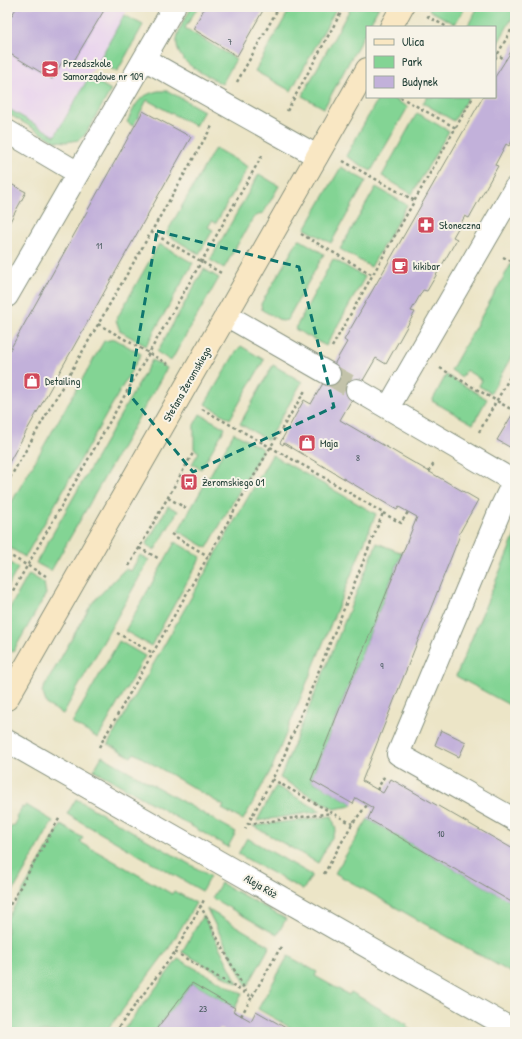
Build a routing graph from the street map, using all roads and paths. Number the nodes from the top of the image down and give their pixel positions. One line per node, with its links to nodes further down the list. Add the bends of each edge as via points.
1 (174, 7): 10 (street)
2 (279, 7): 13 (path)
3 (344, 7): 16 (path)
4 (402, 7): 7 (street)
5 (427, 16): 8 (path)
6 (515, 23): 9 (path)
7 (392, 26)
8 (445, 26)
9 (496, 54): 11 (path)
10 (144, 59): 21 (street); 23 (street)
11 (506, 60)
12 (366, 70): 21 (street, Stefana Żeromskiego)
13 (234, 86)
14 (402, 98): 18 (path)
15 (473, 98): 18 (path)
16 (285, 114)
17 (215, 120): 26 (path)
18 (456, 128): 25 (path)
19 (7, 131): 23 (street)
20 (266, 150): 28 (path)
21 (317, 156): 32 (street, Stefana Żeromskiego)
22 (343, 161): 25 (path)
23 (78, 173): 31 (street)
24 (515, 188): 43 (street)
25 (415, 201): 30 (path)
26 (151, 232): 28 (path); 33 (path)
27 (301, 234): 30 (path)
28 (202, 262): 29 (path); 35 (path)
29 (221, 273)
30 (373, 275): 34 (path)
31 (7, 296)
32 (226, 315): 39 (street); 66 (street, Stefana Żeromskiego)
33 (98, 324): 35 (path); 50 (path)
34 (330, 349)
35 (149, 353): 36 (path); 60 (path)
36 (168, 364)
37 (437, 366): 42 (path)
38 (515, 368): 42 (path)
39 (329, 374)
40 (308, 386): 46 (path)
41 (357, 390): 43 (street)
42 (496, 401): 45 (path); 48 (path)
43 (388, 408): 48 (street)
44 (202, 409): 46 (path)
45 (514, 411)
46 (270, 448): 54 (path); 58 (path)
47 (193, 453): 51 (path)
48 (467, 454): 49 (street)
49 (514, 481): 73 (street, via 398,754)
50 (7, 483)
51 (168, 498): 52 (path); 56 (path)
52 (186, 508)
53 (408, 512): 54 (path, via 401,523)
54 (383, 513): 69 (path)
55 (171, 534): 58 (path)
56 (139, 548): 59 (path); 61 (path)
57 (7, 554): 60 (path)
58 (208, 556): 65 (path)
59 (158, 558)
60 (27, 566): 62 (path); 63 (path)
61 (129, 566)
62 (46, 576)
63 (7, 601)
64 (116, 633): 65 (path)
65 (153, 654): 68 (path)
66 (7, 699)
67 (7, 741): 86 (street, Aleja Róż)
68 (100, 747)
69 (272, 779): 71 (path); 74 (path)
70 (367, 805): 75 (path)
71 (333, 813): 74 (path); 75 (path)
72 (60, 817): 80 (path)
73 (515, 820)
74 (248, 824): 76 (path)
75 (352, 824): 77 (path)
76 (245, 829)
77 (324, 874)
78 (204, 900): 79 (path)
79 (200, 905): 82 (path); 83 (path)
80 (7, 910)
81 (282, 945): 84 (path)
82 (175, 952): 83 (path); 87 (path)
83 (246, 993): 84 (path)
84 (252, 996): 85 (path)
85 (241, 1016)
86 (515, 1031)
87 (115, 1032)

